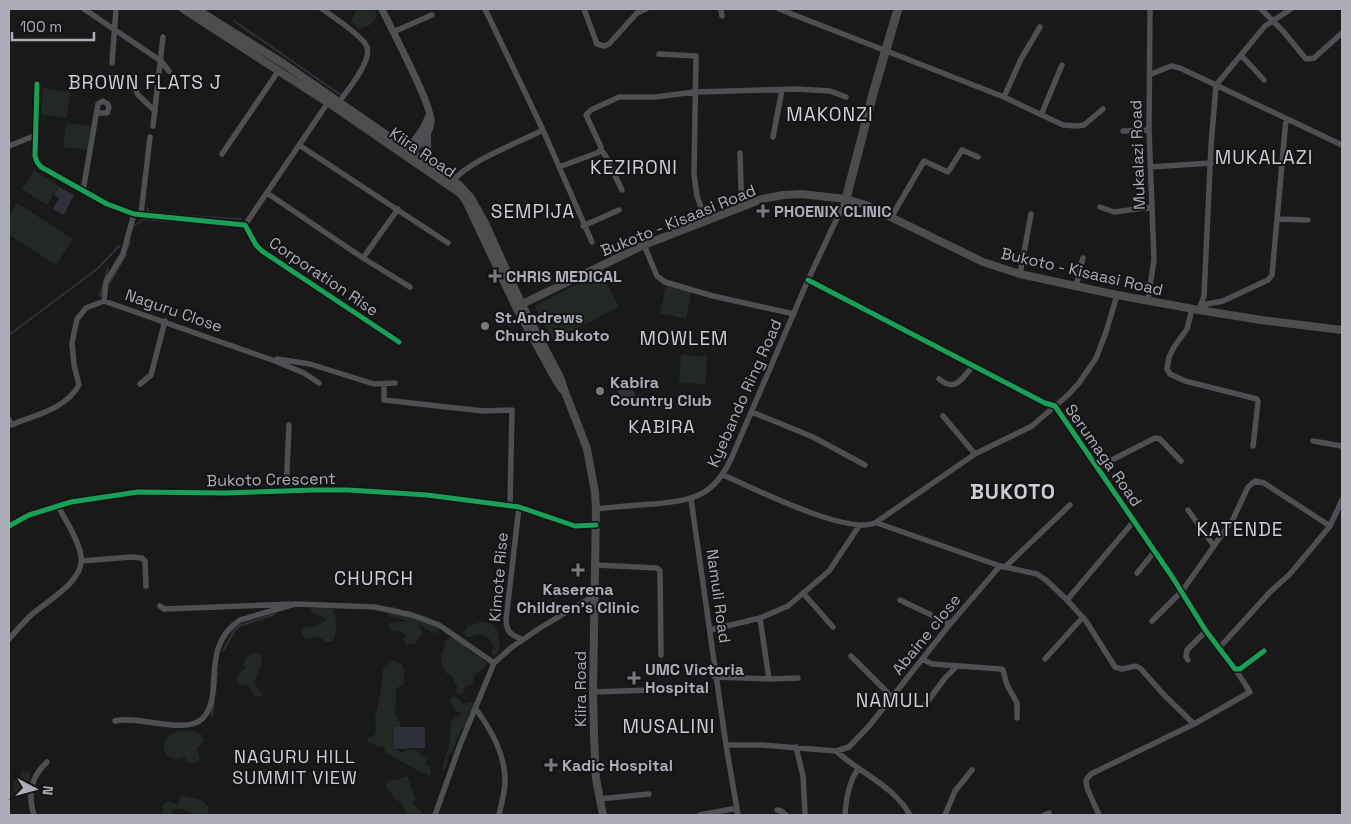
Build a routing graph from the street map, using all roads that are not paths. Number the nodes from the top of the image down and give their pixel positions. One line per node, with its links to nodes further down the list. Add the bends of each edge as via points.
1 (84, 9): 20 (street)
2 (116, 9): 20 (street)
3 (183, 9): 30 (main road, Kiira Road)
4 (196, 9): 41 (main road, Kiira Road, via 284,64)
5 (322, 9): 42 (street, via 368,47 363,66)
6 (382, 9): 21 (street)
7 (485, 9): 50 (street)
8 (584, 9): 9 (street, via 598,44 606,46 637,13)
9 (646, 9)
10 (721, 9): 17 (street)
11 (779, 9): 24 (street)
12 (898, 9): 24 (main road)
13 (1150, 9): 32 (street, Mukalazi Road)
14 (1261, 9): 18 (street)
15 (1291, 9): 18 (street)
16 (432, 15): 21 (street)
17 (722, 16)
18 (1273, 22): 22 (street, via 1310,60); 26 (street, via 1265,26)
19 (1040, 27): 40 (street)
20 (114, 30): 27 (street); 28 (street)
21 (393, 32): 46 (street)
22 (1342, 33)
23 (163, 37): 27 (street)
24 (886, 50): 40 (street); 73 (main road)
25 (659, 54): 38 (street, via 696,56)
26 (1241, 55): 33 (street); 35 (street)
27 (160, 61): 31 (street); 44 (street)
28 (112, 63)
29 (1062, 65): 47 (street)
30 (279, 70): 41 (main road, Kiira Road); 62 (street)
31 (169, 72)
32 (1149, 75): 35 (street, via 1176,66); 51 (street, Mukalazi Road)
33 (1264, 80)
34 (37, 84): 54 (street)
35 (1216, 85): 48 (street); 65 (street)
36 (134, 86): 44 (street, via 138,95)
37 (782, 90): 38 (street); 39 (street, via 830,91); 55 (street)
38 (695, 92): 60 (street, via 619,97 591,110 586,116); 84 (street, via 695,183)
39 (846, 97)
40 (1004, 97): 47 (street)
41 (330, 100): 42 (main road, Kiira Road); 57 (street); 63 (main road, Kiira Road)
42 (339, 102): 63 (main road, Kiira Road)
43 (1103, 109): 47 (street, via 1084,125 1077,126 1063,125)
44 (155, 112): 49 (street)
45 (97, 113): 71 (street)
46 (430, 113): 53 (street); 63 (street)
47 (1041, 115)
48 (1286, 119): 58 (street); 83 (street)
49 (153, 126)
50 (543, 130): 67 (street); 69 (street, via 478,162)
51 (1149, 130): 52 (street); 68 (street, Mukalazi Road)
52 (1123, 132)
53 (427, 134): 63 (street); 66 (main road)
54 (34, 136): 59 (street); 71 (street, via 39,165)
55 (773, 137)
56 (150, 138): 80 (street)
57 (299, 144): 72 (street); 77 (street)
58 (1342, 145)
59 (9, 146)
60 (601, 150): 67 (street); 70 (street)
61 (740, 153): 74 (street)
62 (222, 154)
63 (408, 154): 66 (main road, Kiira Road); 100 (main road, Kiira Road, via 466,201)
64 (978, 157): 82 (street, via 962,150 948,172 924,161)
65 (1210, 163): 68 (street); 101 (street, via 1204,296)
66 (431, 165): 69 (main road, Kiira Road)
67 (559, 167): 87 (street)
68 (1150, 167): 76 (street, Mukalazi Road)
69 (453, 181): 100 (main road, Kiira Road, via 465,190 485,223)
70 (622, 190)
71 (83, 191): 79 (street)
72 (267, 193): 86 (street); 91 (street)
73 (846, 199): 74 (main road, Bukoto - Kisaasi Road, via 792,194); 82 (main road, Bukoto - Kisaasi Road); 94 (street, Kyebando Ring Road)
74 (743, 205): 84 (main road, Bukoto - Kisaasi Road)
75 (1100, 206): 76 (street, via 1114,212)
76 (1152, 207): 98 (street, Mukalazi Road, via 1154,260)
77 (398, 209): 89 (street); 91 (street)
78 (619, 210): 87 (street)
79 (134, 214): 80 (street); 99 (street, Naguru Close, via 123,254 106,282)
80 (141, 214): 86 (street)
81 (1031, 214): 93 (street)
82 (892, 216): 93 (main road, Bukoto - Kisaasi Road, via 981,261)
83 (1277, 219): 85 (street); 101 (street, via 1273,271 1268,280)
84 (706, 220): 90 (main road, Bukoto - Kisaasi Road)
85 (1308, 220)
86 (245, 225): 105 (street, Corporation Rise, via 262,251)
87 (583, 226): 88 (street)
88 (592, 242)
89 (448, 243)
90 (644, 245): 100 (main road, Bukoto - Kisaasi Road); 102 (street, via 658,276 665,282)
91 (363, 258): 96 (street)
92 (1083, 258): 95 (street)
93 (1020, 274): 95 (main road, Bukoto - Kisaasi Road)
94 (808, 280): 102 (street, Kyebando Ring Road); 107 (street, Serumaga Road)
95 (1076, 286): 97 (main road, Bukoto - Kisaasi Road)
96 (410, 287)
97 (1117, 295): 98 (main road, Bukoto - Kisaasi Road); 113 (street, via 1096,358 1079,383)
98 (1148, 300): 101 (main road, Bukoto - Kisaasi Road)
99 (104, 301): 103 (street, Naguru Close); 116 (street, via 86,308 77,319 72,343 79,385 72,395 63,404 16,424 12,425)
100 (519, 306): 134 (main road, Kiira Road, via 560,377 586,449)
101 (1198, 308): 104 (main road, Bukoto - Kisaasi Road); 119 (street, via 1169,357 1168,371 1185,381 1256,399)
102 (794, 314): 114 (street, Kyebando Ring Road)
103 (165, 321): 106 (street, Naguru Close); 110 (street, via 151,374)
104 (1342, 330)
105 (399, 342)
106 (268, 358): 111 (street, Naguru Close, via 304,373); 112 (street, via 310,364 358,380)
107 (973, 366): 108 (street, via 958,383 948,386); 113 (street, Serumaga Road)
108 (939, 380)
109 (396, 383): 112 (street)
110 (140, 384)
111 (319, 384)
112 (384, 384): 131 (street, via 384,400 484,411 512,410)
113 (1055, 406): 121 (street, via 1032,426); 124 (street, Serumaga Road)
114 (752, 412): 123 (street, via 813,437); 125 (street, Kyebando Ring Road)
115 (943, 416): 121 (street)
116 (9, 420)
117 (289, 425): 126 (street)
118 (1313, 442): 120 (street)
119 (1253, 446)
120 (1342, 446)
121 (975, 454): 136 (street)
122 (1181, 461): 124 (street, via 1160,439 1154,438)
123 (865, 465)
124 (1098, 467): 135 (street, Serumaga Road)
125 (723, 474): 127 (street, Kyebando Ring Road, via 708,489); 139 (street, via 802,509)
126 (286, 492): 130 (street, Bukoto Crescent, via 138,492); 131 (street, Bukoto Crescent, via 387,492)
127 (691, 499): 134 (street, Kyebando Ring Road); 160 (street, Namuli Road)
128 (1342, 500): 140 (street)
129 (1070, 505): 145 (street)
130 (58, 506): 138 (street, Bukoto Crescent, via 29,515); 143 (street, via 79,550)
131 (510, 506): 132 (street, Bukoto Crescent)
132 (519, 507): 137 (street, Bukoto Crescent, via 569,524); 163 (street, Kimote Rise, via 506,620 510,634)
133 (1188, 510): 141 (street)
134 (596, 512): 137 (main road, Kiira Road)
135 (1134, 521): 142 (street, Serumaga Road); 152 (street)
136 (877, 522): 139 (street); 145 (street)
137 (596, 525): 144 (main road, Kiira Road)
138 (9, 526)
139 (859, 526): 149 (street, via 829,571)
140 (1330, 526): 141 (street, via 1264,483 1255,481 1248,487 1233,519); 164 (street, via 1289,575)
141 (1214, 546): 148 (street)
142 (1155, 551): 146 (street); 148 (street, Serumaga Road)
143 (81, 562): 147 (street, via 142,558 145,561); 162 (street, via 68,585)
144 (596, 563): 150 (main road, Kiira Road); 166 (street, via 657,568 660,571)
145 (1002, 566): 152 (street, via 1040,576); 158 (street, Abaine close); 169 (street)
146 (1137, 573)
147 (146, 586)
148 (1182, 591): 157 (street); 161 (street, Serumaga Road)
149 (803, 593): 156 (street, via 783,608); 159 (street)
150 (595, 595): 163 (street); 178 (main road, Kiira Road)
151 (900, 600): 158 (street)
152 (1067, 600): 155 (street)
153 (295, 604): 154 (street, via 164,609); 171 (street, via 362,606 412,615 439,625); 183 (street, via 233,624 216,654 208,709 196,723)
154 (160, 606)
155 (1083, 617): 168 (street); 184 (street, via 1115,667 1136,666 1141,669)
156 (760, 618): 160 (street); 176 (street)
157 (1152, 621)
158 (950, 624): 169 (street, Abaine close)
159 (833, 627)
160 (710, 630): 174 (street, Namuli Road)
161 (1206, 631): 164 (street, Serumaga Road); 170 (street, via 1187,650)
162 (9, 639)
163 (523, 640): 171 (street)
164 (1219, 648): 173 (street, Serumaga Road)
165 (1264, 651): 173 (street)
166 (661, 655)
167 (851, 656): 179 (street, Abaine close)
168 (1046, 658)
169 (922, 660): 172 (street); 179 (street, Abaine close)
170 (1188, 660)
171 (494, 664): 181 (street)
172 (957, 666): 180 (street); 182 (street, via 1003,670 1006,685 1017,703)
173 (1236, 670): 184 (street, Serumaga Road, via 1250,692)
174 (716, 677): 176 (street); 185 (street, Namuli Road)
175 (798, 678): 176 (street)
176 (769, 679)
177 (652, 690): 178 (street)
178 (593, 692): 192 (main road, Kiira Road, via 594,759)
179 (892, 698): 187 (street, via 854,742)
180 (925, 705)
181 (476, 709): 197 (street); 198 (street, via 491,730 501,754 505,781)
182 (1016, 718)
183 (115, 722)
184 (1194, 724): 206 (street, via 1091,774 1086,780 1087,788)
185 (726, 745): 186 (street); 193 (street, Namuli Road)
186 (796, 747): 187 (street); 195 (street, via 803,776)
187 (836, 751): 189 (street)
188 (47, 762): 196 (street, via 33,782)
189 (856, 768): 203 (street); 204 (street, via 892,793)
190 (972, 770): 205 (street, via 955,791)
191 (649, 794): 192 (street)
192 (600, 799): 199 (main road, Kiira Road)
193 (737, 808): 200 (street); 201 (street, Namuli Road)
194 (777, 810): 202 (street)
195 (805, 813)
196 (34, 815)
197 (435, 815)
198 (499, 815)
199 (603, 815)
200 (700, 815)
201 (738, 815)
202 (786, 815)
203 (845, 815)
204 (910, 815)
205 (946, 815)
206 (1099, 815)

